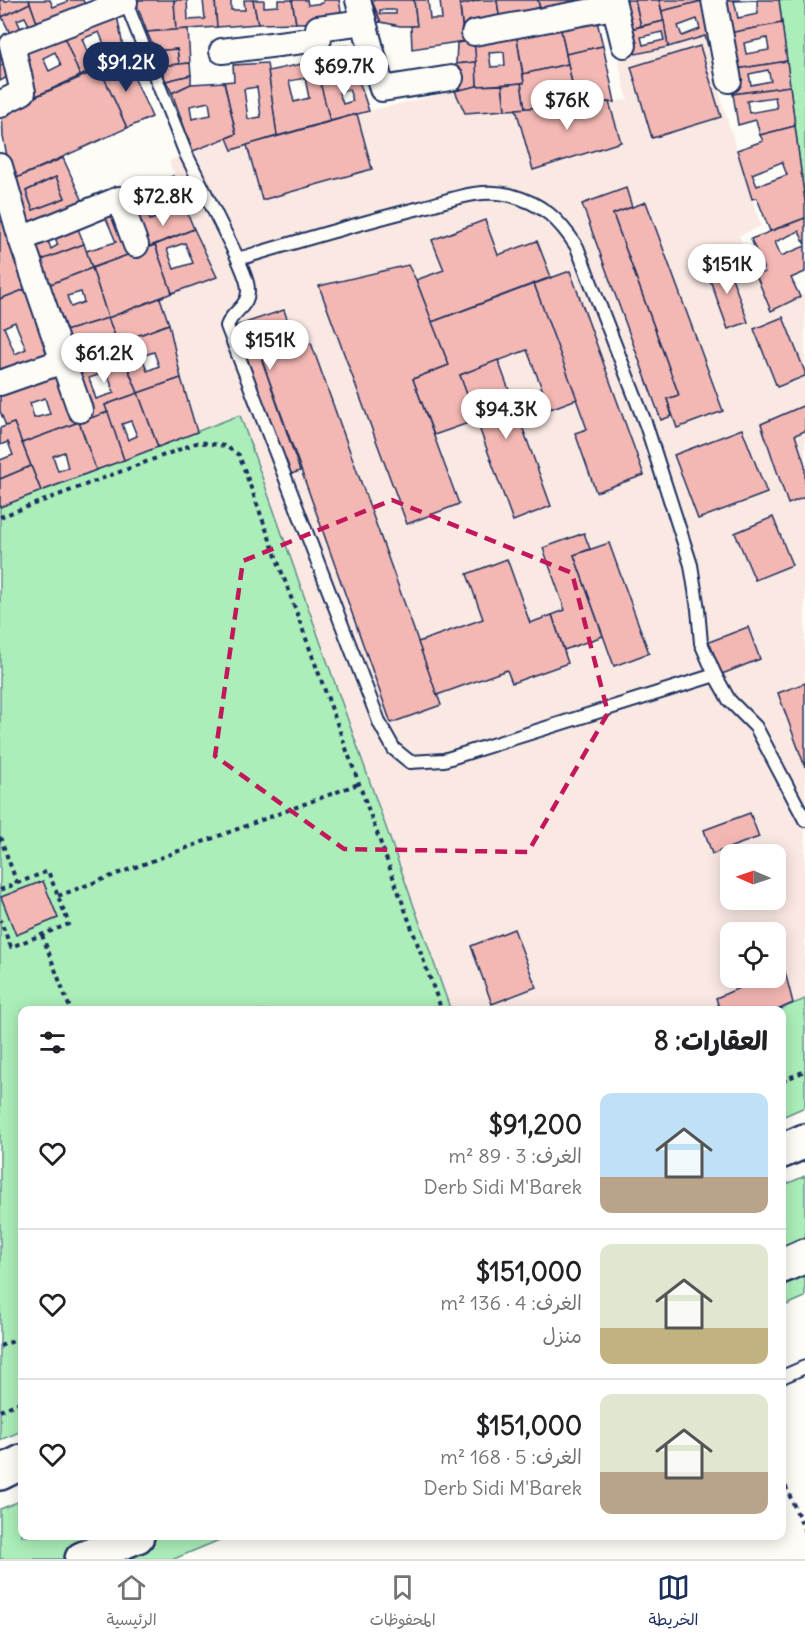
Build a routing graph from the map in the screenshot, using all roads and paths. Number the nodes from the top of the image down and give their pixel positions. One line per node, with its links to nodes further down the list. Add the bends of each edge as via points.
1 (714, 0): 9 (street)
2 (125, 1): 10 (street, via 12,45 23,92); 14 (lane, via 186,154)
3 (613, 3): 5 (street); 6 (street)
4 (361, 11): 7 (street, via 318,28 319,39); 8 (street, via 382,89)
5 (474, 33)
6 (624, 45)
7 (222, 51)
8 (451, 78)
9 (729, 80)
10 (0, 105)
11 (0, 166): 12 (street)
12 (21, 239): 13 (street, via 118,199); 15 (street)
13 (136, 245)
14 (238, 260): 19 (lane, via 366,221 479,193 508,195 536,205 562,225 577,247 646,425 691,565 701,643); 19 (lane, via 249,289 245,302 227,326 380,724 394,749 410,762 444,760)
15 (63, 360): 16 (street); 17 (street)
16 (0, 383)
17 (80, 410)
18 (0, 517): 20 (path, via 199,442 225,446 238,455)
19 (715, 675): 21 (lane, via 729,700 756,727)
20 (358, 784): 25 (path); 29 (path)
21 (805, 820)
22 (0, 837): 23 (path)
23 (17, 883): 24 (path); 25 (path, via 48,871)
24 (0, 890)
25 (58, 896): 27 (path, via 69,924)
26 (0, 920): 27 (path, via 11,947)
27 (42, 935): 28 (path)
28 (69, 1006)
29 (440, 1006)
30 (805, 1071): 31 (path)
31 (786, 1079)
32 (805, 1141): 33 (main road)
33 (786, 1149)
34 (18, 1339): 35 (path)
35 (0, 1346)
36 (805, 1367): 37 (lane)
37 (786, 1375)
38 (18, 1403): 39 (path)
39 (0, 1411)
40 (18, 1464): 41 (main road)
41 (0, 1473)
42 (786, 1487): 43 (path)
43 (805, 1531)
44 (127, 1540): 45 (main road)
45 (82, 1559)

